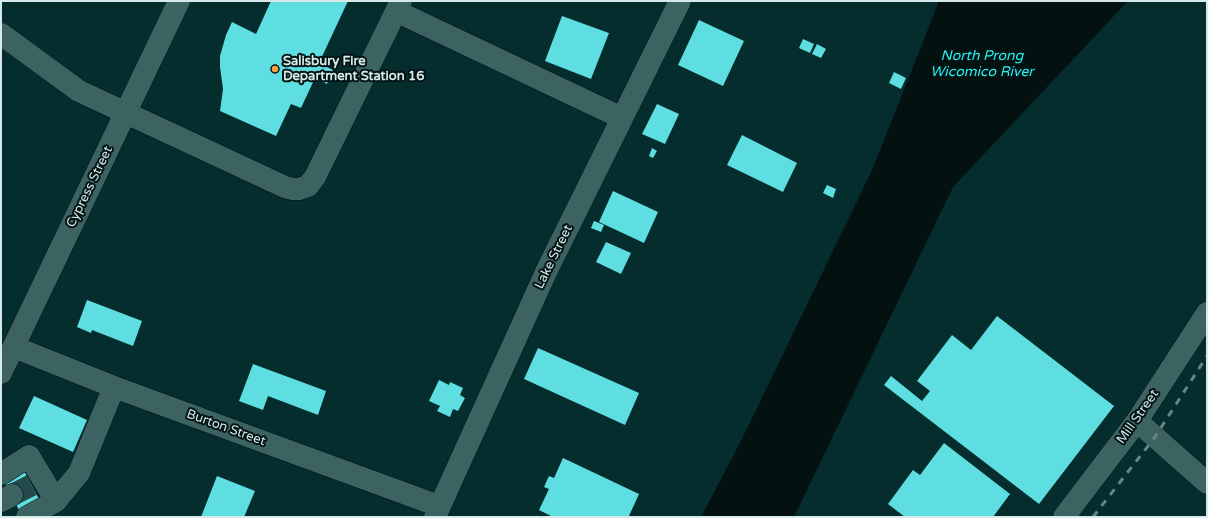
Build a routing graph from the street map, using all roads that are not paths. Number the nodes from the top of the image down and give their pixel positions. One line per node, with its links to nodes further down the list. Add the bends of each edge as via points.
1 (179, 1): 5 (street, Cypress Street)
2 (680, 1): 6 (street, Lake Street)
3 (398, 6): 5 (street, via 315,177 304,188 293,190 285,187); 6 (street)
4 (1, 34): 5 (street, via 79,91)
5 (126, 114): 8 (street, Cypress Street)
6 (622, 118): 15 (street, Lake Street, via 546,272)
7 (1207, 313): 11 (street, Mill Street)
8 (14, 347): 9 (street, Cypress Street); 10 (street, Burton Street)
9 (1, 373)
10 (114, 387): 14 (street, via 79,473); 15 (street, Burton Street)
11 (1137, 422): 13 (street); 19 (street, Mill Street)
12 (1, 474): 14 (street, via 29,456 37,481)
13 (1207, 483)
14 (56, 501): 18 (street)
15 (437, 512)
16 (1, 514): 17 (street)
17 (6, 517)
18 (27, 517)
19 (1064, 517)

